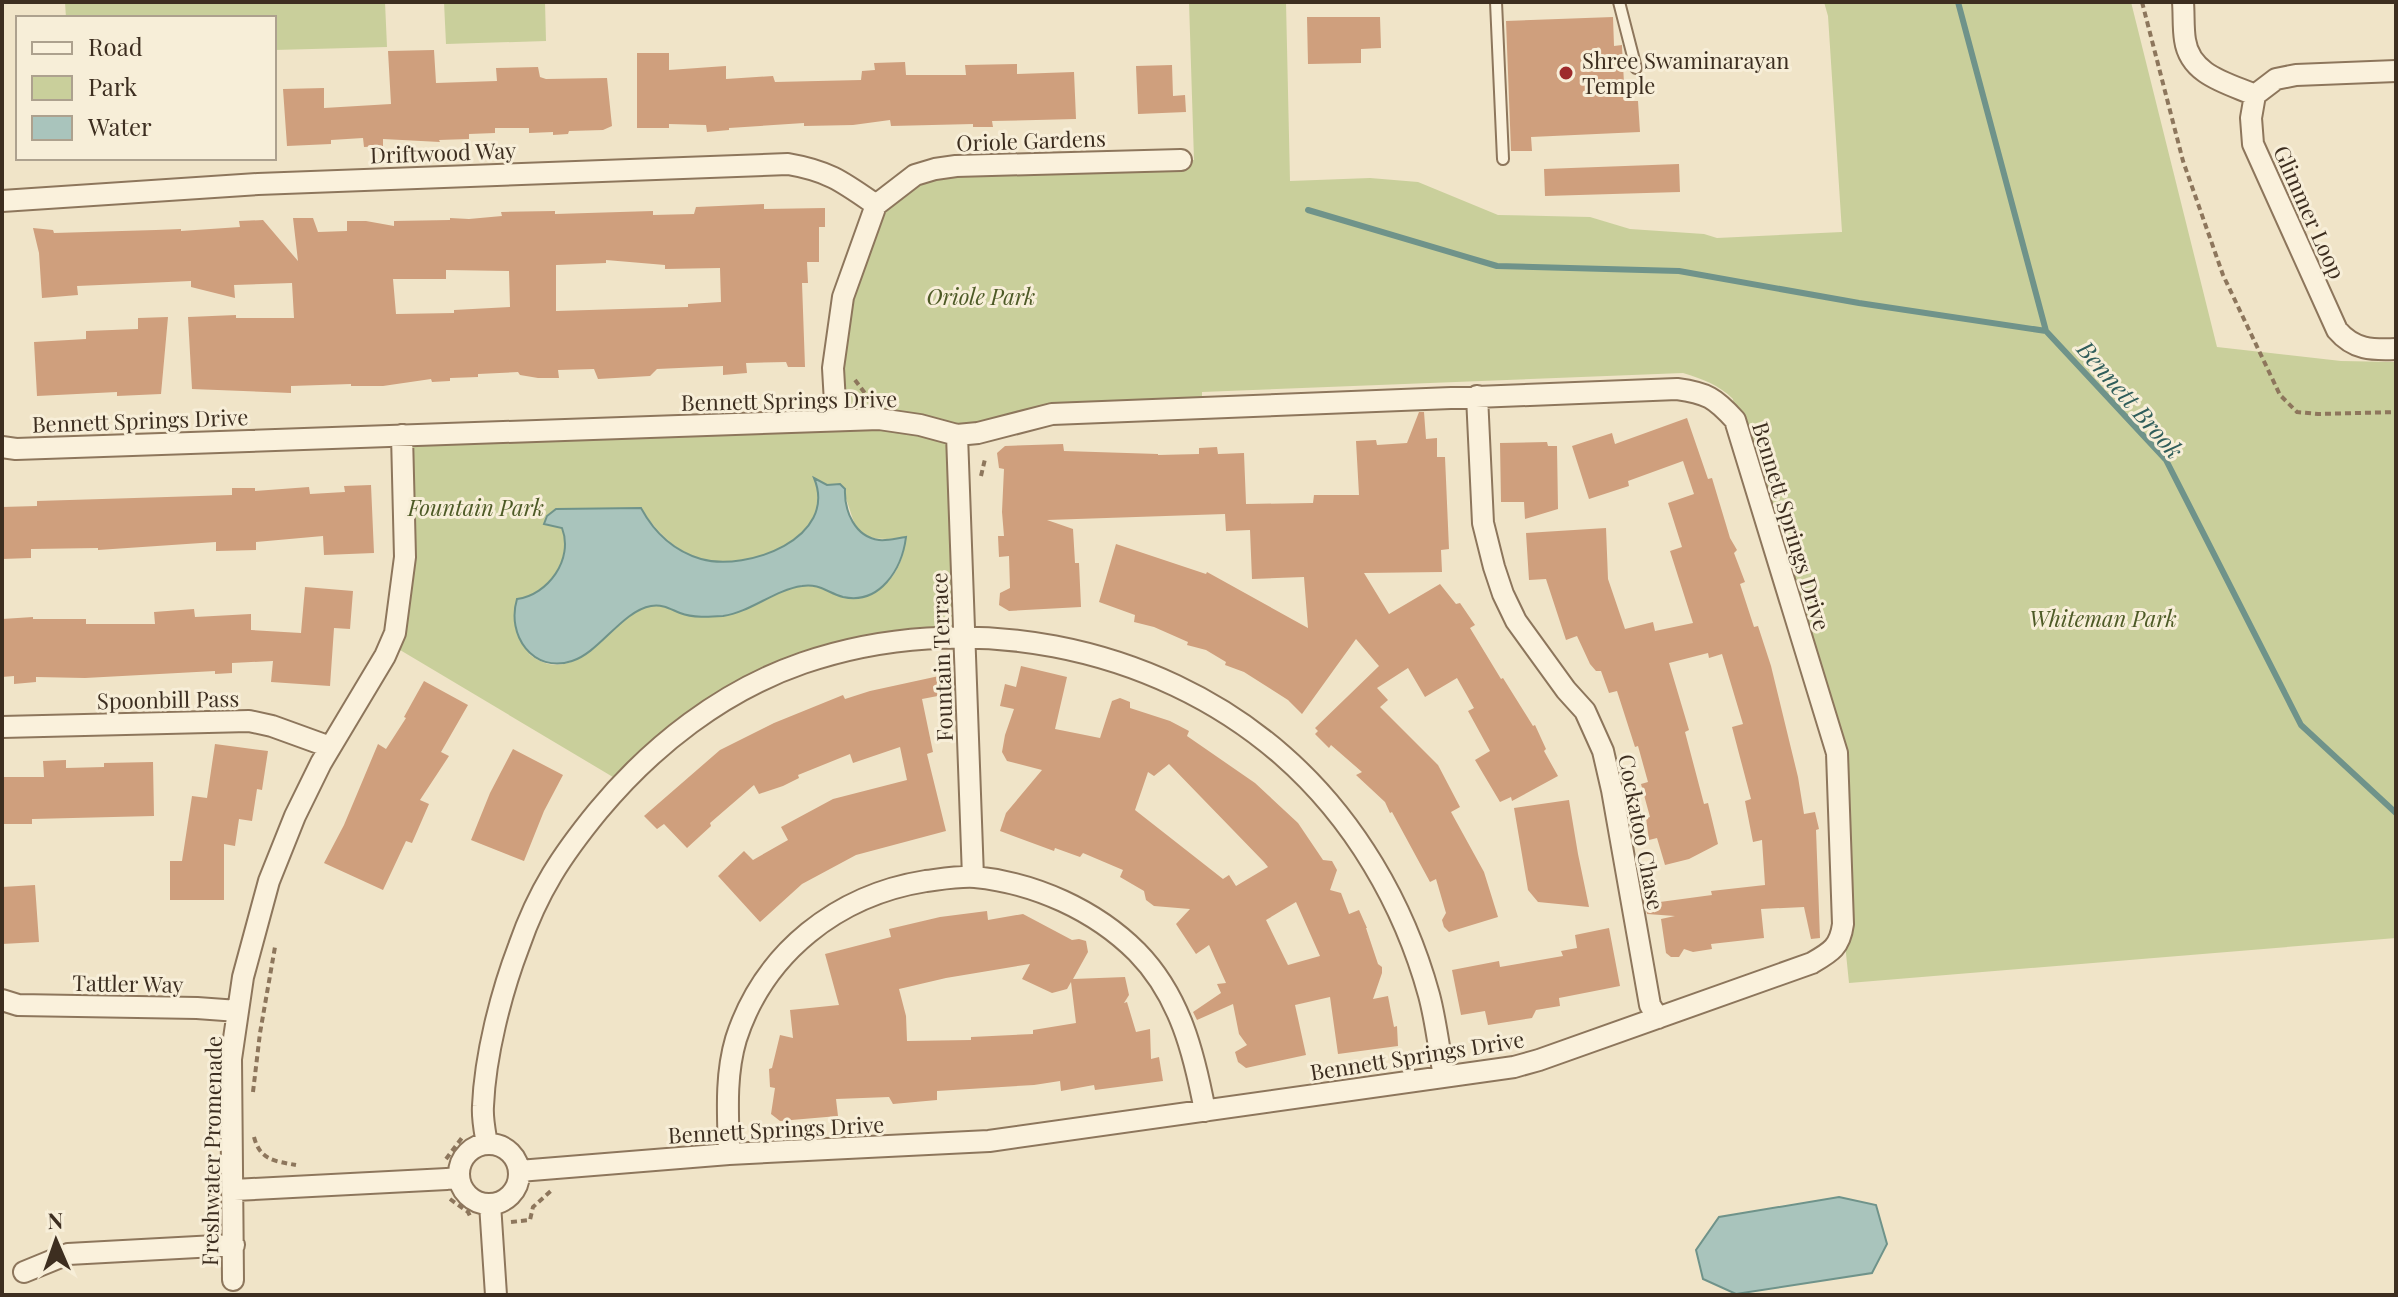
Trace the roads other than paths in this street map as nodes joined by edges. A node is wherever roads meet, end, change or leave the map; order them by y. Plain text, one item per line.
1 (1496, 2) edge
2 (1619, 2) edge
3 (2183, 2) edge
4 (1636, 68) dead end
5 (2396, 71) edge
6 (2255, 95) junction
7 (1503, 159) dead end
8 (1181, 160) dead end
9 (2, 201) edge
10 (876, 205) junction
11 (2396, 349) edge
12 (1477, 396) junction
13 (836, 420) junction
14 (402, 435) junction
15 (957, 435) junction
16 (2, 447) edge
17 (964, 638) junction
18 (2, 727) edge
19 (330, 747) junction
20 (973, 877) junction
21 (7, 1005) edge
22 (238, 1011) junction
23 (1658, 1018) junction
24 (1444, 1076) junction
25 (1205, 1111) junction
26 (487, 1144) junction
27 (729, 1154) junction
28 (519, 1171) junction
29 (459, 1177) junction
30 (234, 1190) junction
31 (490, 1204) junction
32 (234, 1245) junction
33 (24, 1272) dead end
34 (233, 1280) dead end
35 (496, 1295) edge

1 - 7 lane
2 - 4 lane
3 - 6 street
5 - 6 street
6 - 11 street, Glimmer Loop
8 - 10 street, Oriole Gardens
9 - 10 street, Driftwood Way
10 - 13 street
12 - 15 street, Bennett Springs Drive
12 - 23 street, Cockatoo Chase
12 - 23 street, Bennett Springs Drive
13 - 14 street, Bennett Springs Drive
13 - 15 street, Bennett Springs Drive
14 - 16 street, Bennett Springs Drive
14 - 19 street, Freshwater Promenade
15 - 17 street, Fountain Terrace
17 - 20 street, Fountain Terrace
17 - 24 street
17 - 26 street
18 - 19 street, Spoonbill Pass
19 - 22 street, Freshwater Promenade
20 - 25 street
20 - 27 street
21 - 22 street, Tattler Way
22 - 30 street, Freshwater Promenade
23 - 24 street, Bennett Springs Drive
24 - 25 street, Bennett Springs Drive
25 - 27 street, Bennett Springs Drive
26 - 28 street
26 - 29 street
27 - 28 street, Bennett Springs Drive
28 - 31 street
29 - 30 street
29 - 31 street
30 - 32 street, Freshwater Promenade
31 - 35 street
32 - 33 street
32 - 34 street, Freshwater Promenade

